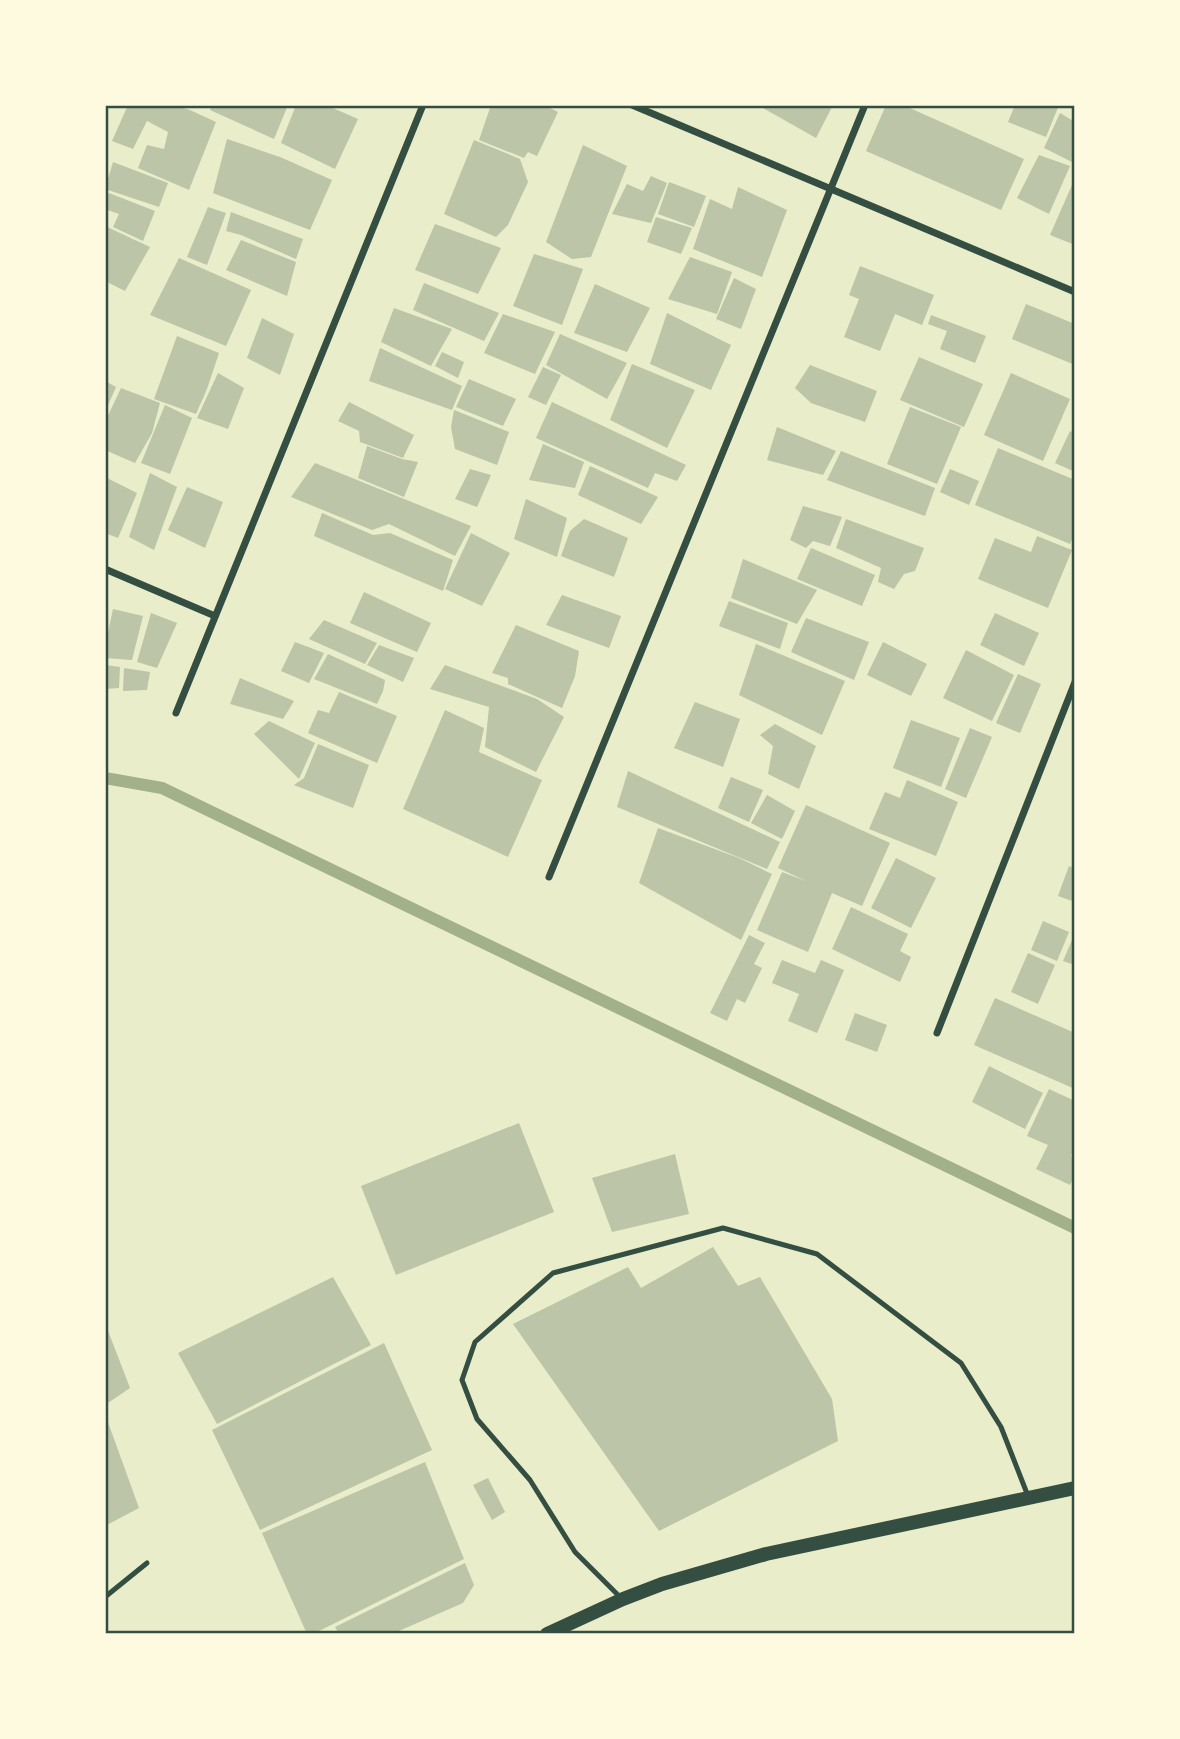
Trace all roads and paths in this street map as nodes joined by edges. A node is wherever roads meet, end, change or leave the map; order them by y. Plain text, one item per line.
1 (423, 105) edge
2 (632, 105) edge
3 (865, 105) edge
4 (831, 189) junction
5 (1075, 292) edge
6 (105, 569) edge
7 (215, 617) junction
8 (1075, 682) edge
9 (176, 713) dead end
10 (549, 877) dead end
11 (937, 1033) dead end
12 (1075, 1488) edge
13 (1029, 1498) junction
14 (147, 1563) dead end
15 (105, 1597) edge
16 (623, 1599) junction
17 (547, 1634) edge

1 - 7 street
2 - 4 street
3 - 4 street
4 - 5 street
4 - 10 street
6 - 7 street
7 - 9 street
8 - 11 street
12 - 13 main road
13 - 16 main road
13 - 16 lane
14 - 15 lane
16 - 17 main road

